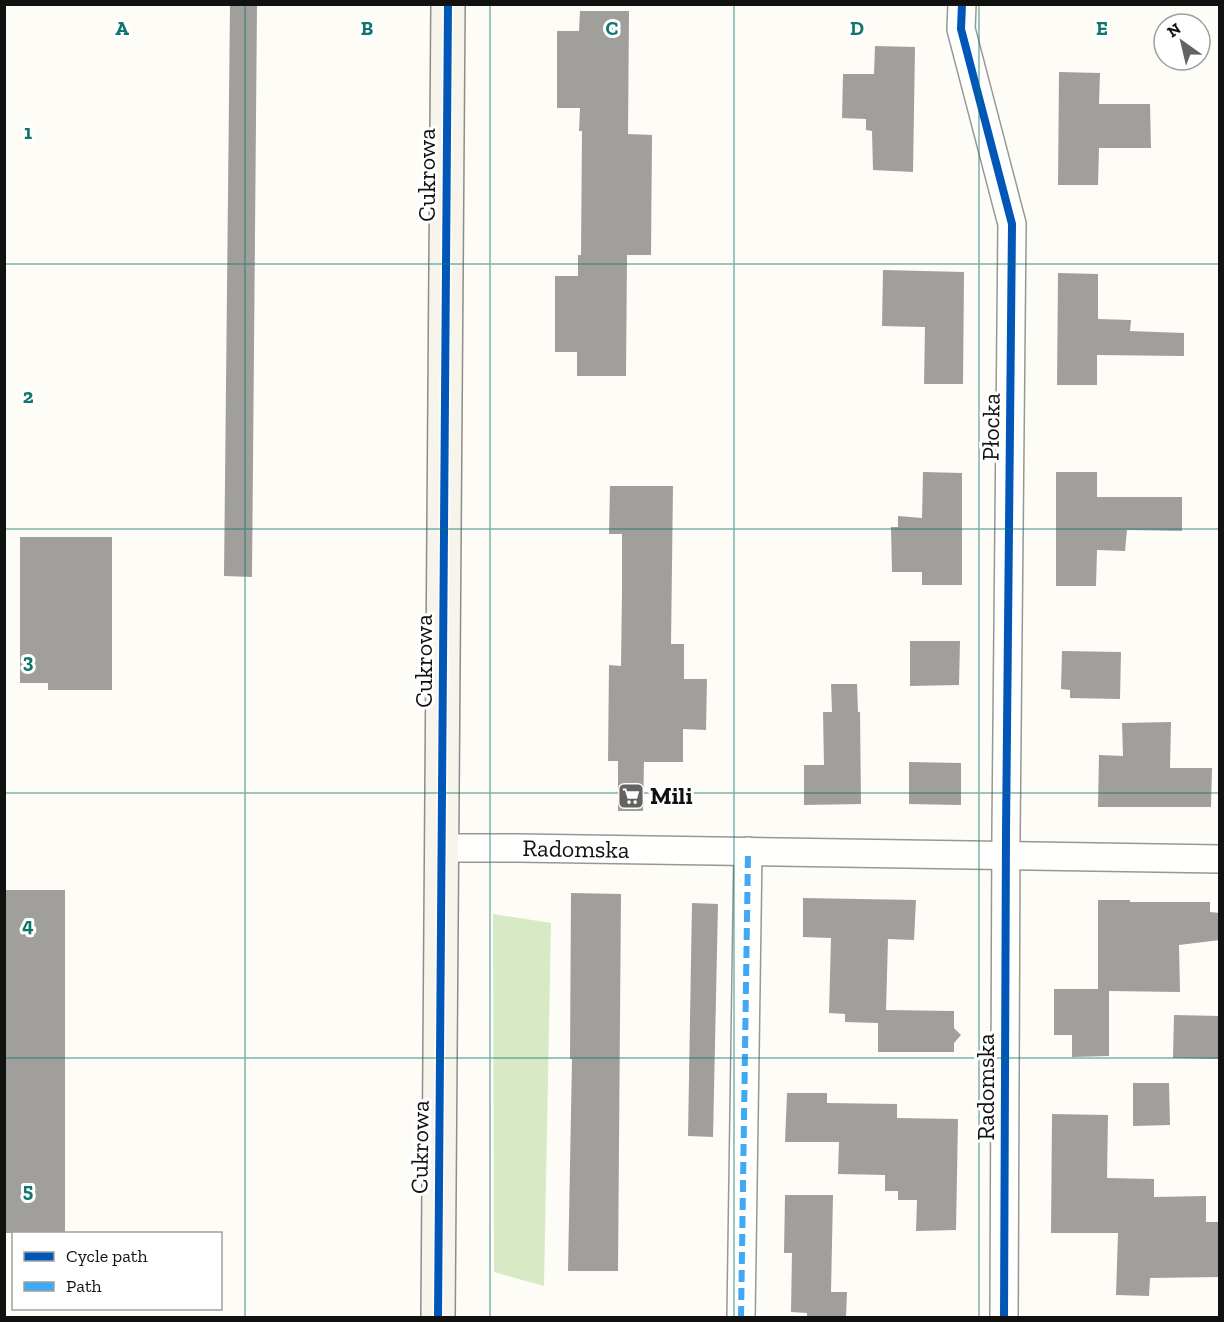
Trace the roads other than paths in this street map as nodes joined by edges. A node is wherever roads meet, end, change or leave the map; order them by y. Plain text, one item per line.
1 (448, 4) edge
2 (962, 4) edge
3 (441, 848) junction
4 (748, 851) junction
5 (1006, 857) junction
6 (1220, 859) edge
7 (438, 1317) edge
8 (741, 1317) edge
9 (1004, 1317) edge

1 - 3 street, Cukrowa
2 - 5 street, Płocka
3 - 4 street, Radomska
3 - 7 street, Cukrowa
4 - 5 street, Radomska
4 - 8 street
5 - 6 street, Radomska
5 - 9 street, Radomska

